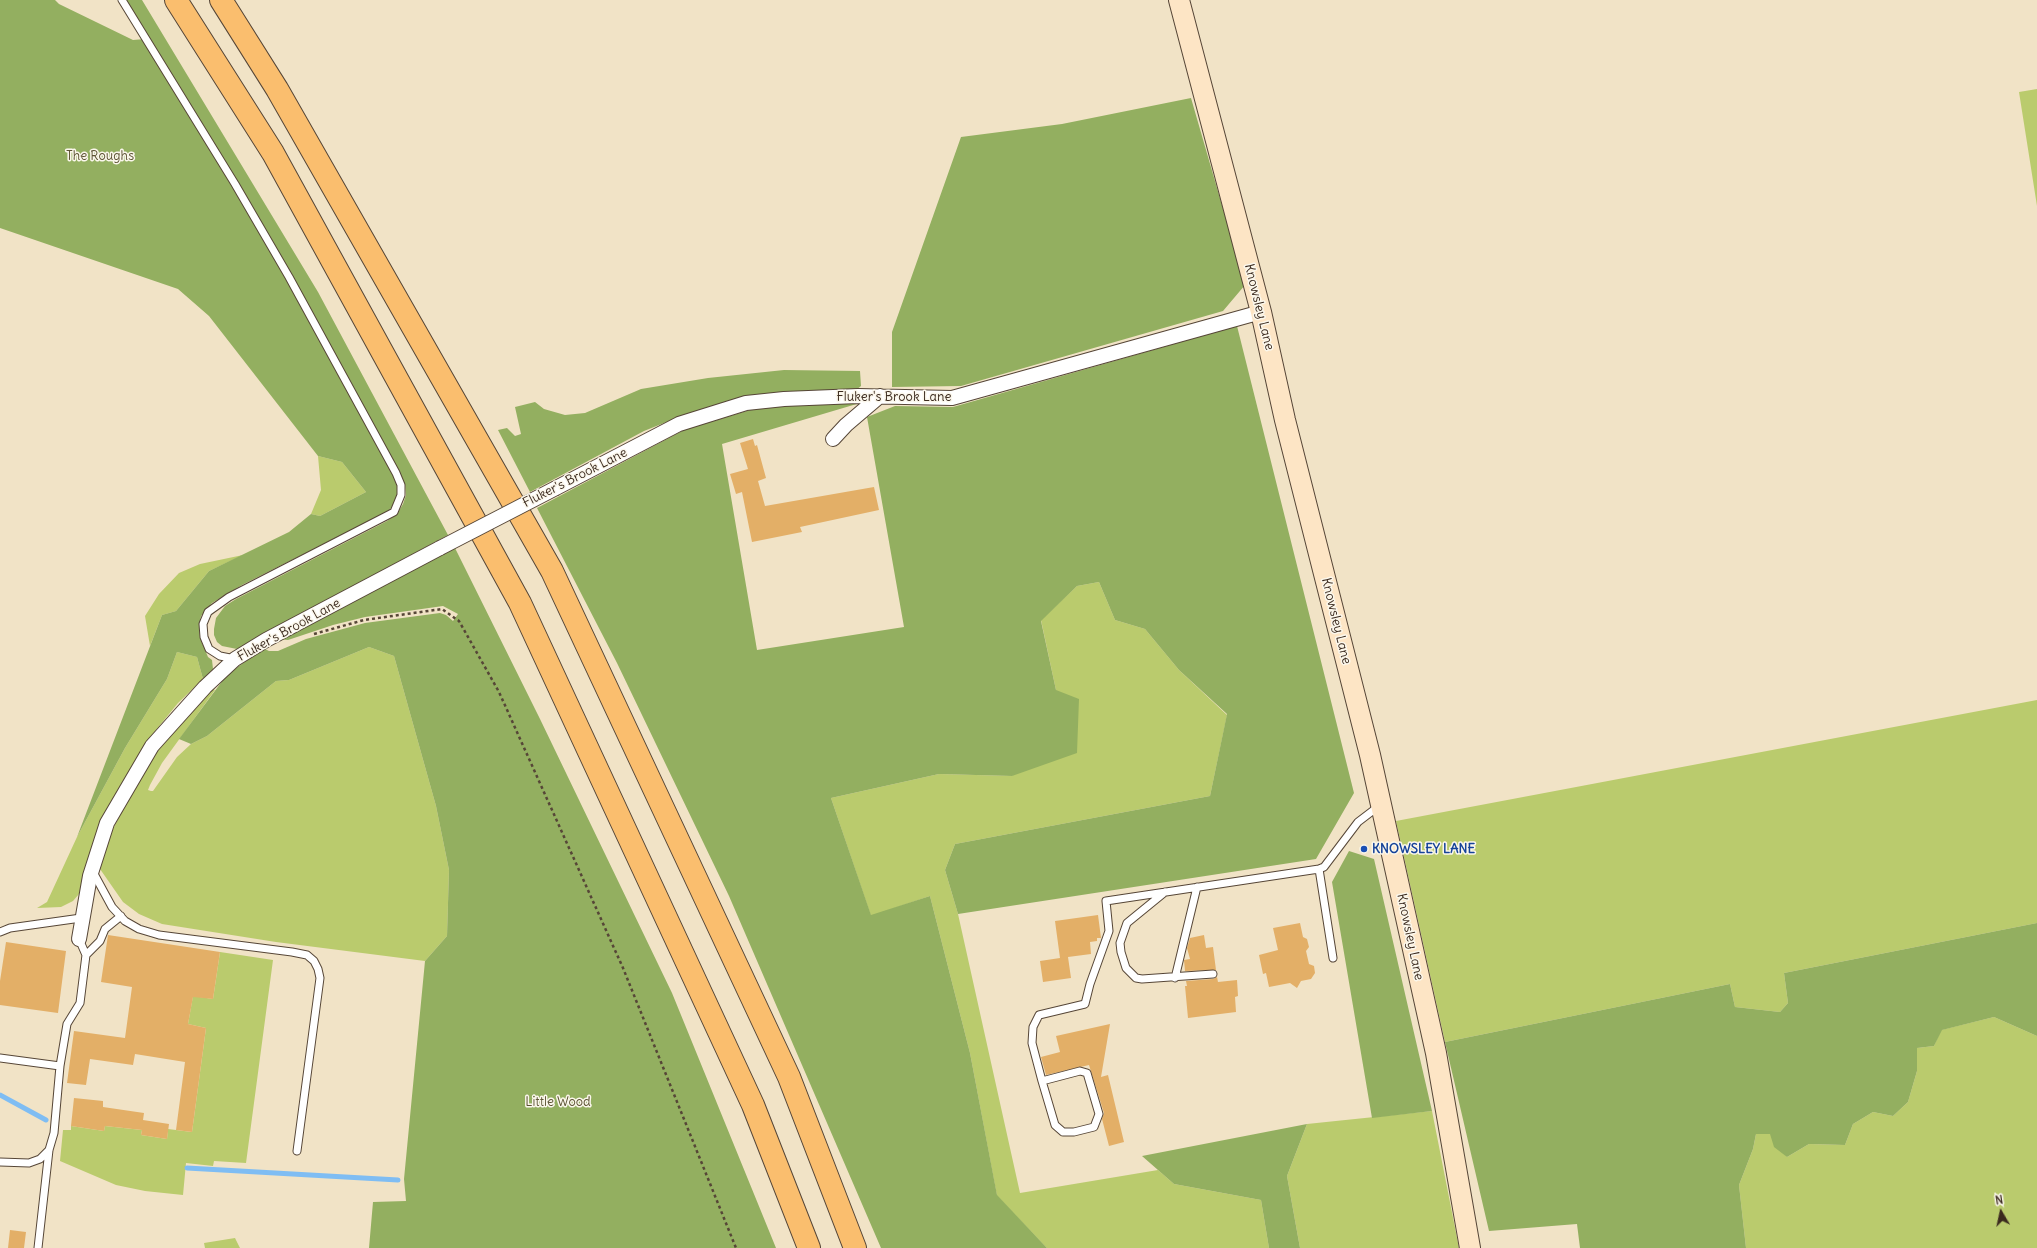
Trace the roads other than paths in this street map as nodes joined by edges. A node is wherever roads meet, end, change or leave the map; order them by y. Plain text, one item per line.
1 (122, 0) edge
2 (176, 0) edge
3 (221, 0) edge
4 (1179, 0) edge
5 (1261, 312) junction
6 (880, 396) junction
7 (833, 439) dead end
8 (235, 660) junction
9 (1381, 805) junction
10 (1319, 869) junction
11 (92, 870) junction
12 (1197, 887) junction
13 (1166, 892) junction
14 (121, 916) junction
15 (81, 918) junction
16 (0, 932) edge
17 (79, 939) joint
18 (86, 955) junction
19 (1333, 958) dead end
20 (1213, 974) dead end
21 (1176, 978) junction
22 (0, 1058) edge
23 (60, 1066) junction
24 (1042, 1081) junction
25 (49, 1150) junction
26 (297, 1151) dead end
27 (0, 1162) edge
28 (38, 1248) edge
29 (809, 1248) edge
30 (855, 1248) edge
31 (1470, 1248) edge

1 - 8 lane
2 - 29 highway
3 - 30 highway
4 - 5 main road, Knowsley Lane
5 - 6 street, Fluker's Brook Lane
5 - 9 main road, Knowsley Lane
6 - 7 street
6 - 8 street, Fluker's Brook Lane, bridge
8 - 11 street, Fluker's Brook Lane
9 - 10 lane
9 - 31 main road, Knowsley Lane
10 - 12 lane
10 - 19 lane
11 - 14 lane
11 - 15 street, Fluker's Brook Lane
12 - 13 lane
12 - 21 lane
13 - 21 lane
13 - 24 lane
14 - 18 lane
14 - 26 lane
15 - 16 lane
15 - 17 street, Fluker's Brook Lane
17 - 18 lane
18 - 23 lane
20 - 21 lane
22 - 23 lane
23 - 25 lane
24 - 24 lane
25 - 27 lane
25 - 28 lane

